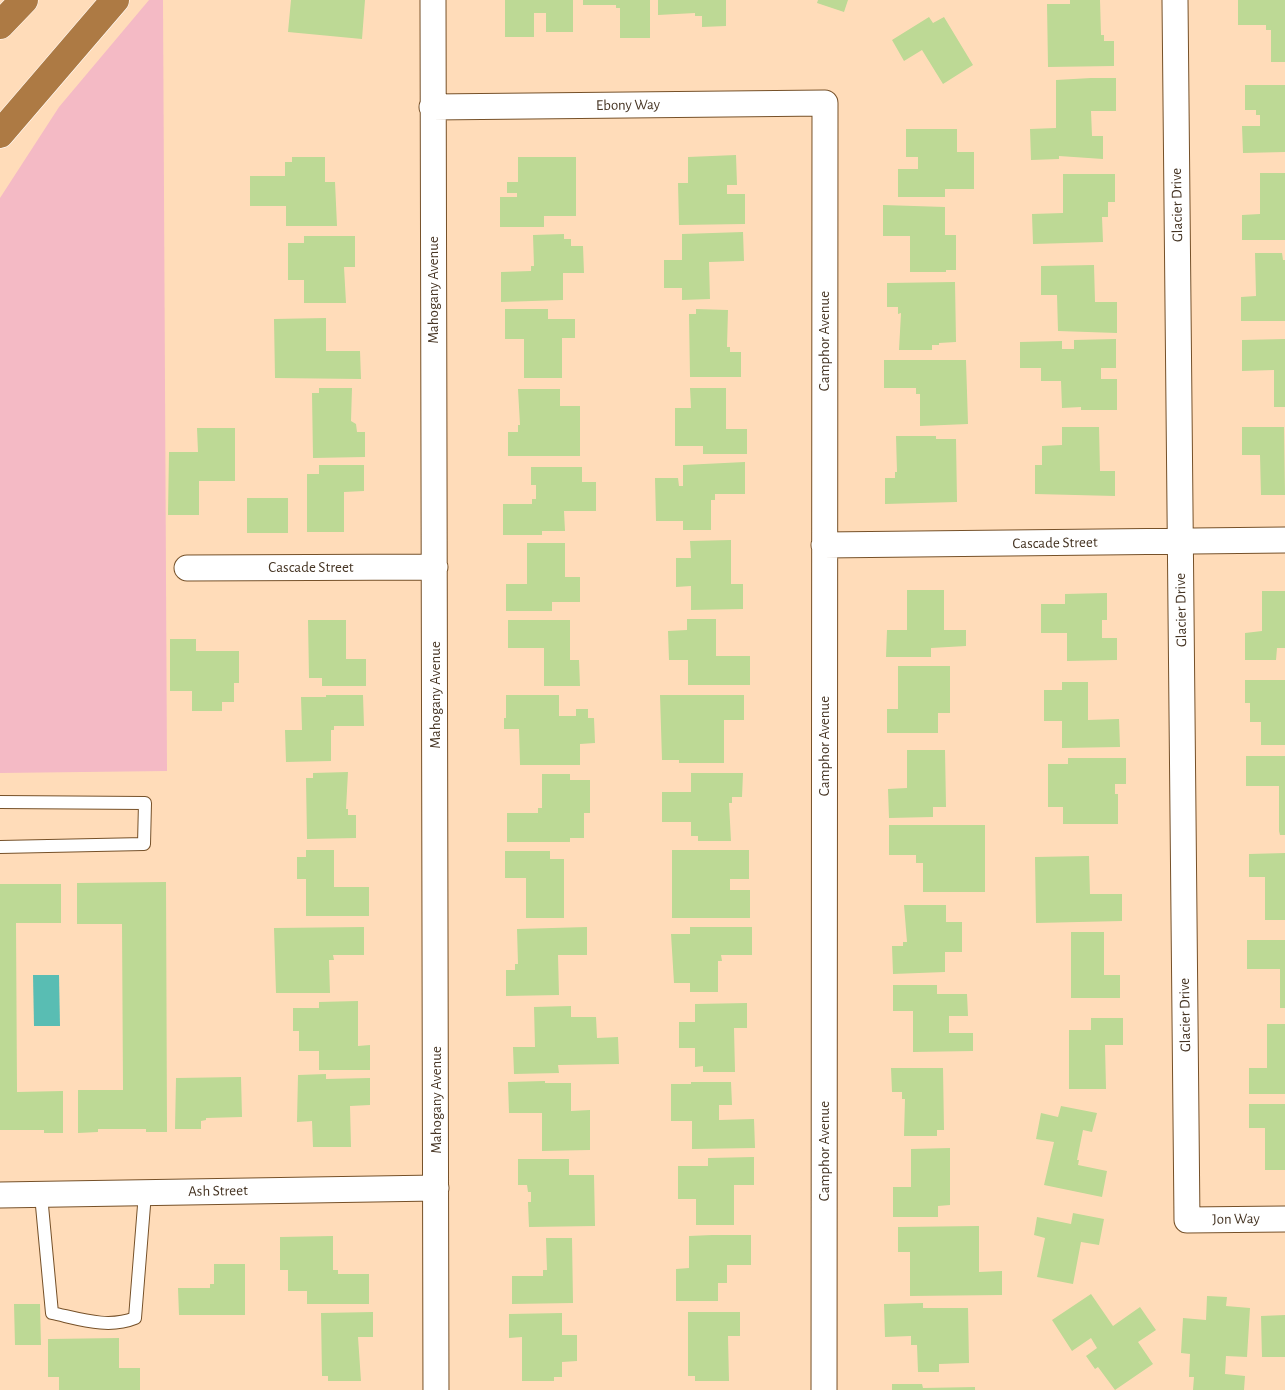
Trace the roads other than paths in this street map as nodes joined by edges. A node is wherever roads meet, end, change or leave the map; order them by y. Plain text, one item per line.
1 (24, 0) edge
2 (114, 0) edge
3 (433, 0) edge
4 (1175, 0) edge
5 (0, 25) edge
6 (825, 103) joint
7 (432, 106) junction
8 (0, 134) edge
9 (1285, 540) edge
10 (1181, 542) junction
11 (824, 546) junction
12 (435, 567) junction
13 (187, 568) dead end
14 (0, 802) edge
15 (0, 847) edge
16 (436, 1188) junction
17 (145, 1193) junction
18 (41, 1194) junction
19 (0, 1195) edge
20 (1285, 1219) edge
21 (1187, 1220) joint
22 (436, 1390) edge
23 (824, 1390) edge

1 - 5 highway
2 - 8 highway
3 - 7 street, Mahogany Avenue
4 - 10 street, Glacier Drive
6 - 7 street, Ebony Way
6 - 11 street, Camphor Avenue
7 - 12 street, Mahogany Avenue
9 - 10 street, Cascade Street
10 - 11 street, Cascade Street
10 - 21 street, Glacier Drive
11 - 23 street, Camphor Avenue
12 - 13 street, Cascade Street
12 - 16 street, Mahogany Avenue
14 - 15 lane
16 - 17 street, Ash Street
16 - 22 street, Mahogany Avenue
17 - 18 street, Ash Street
17 - 18 lane
18 - 19 street, Ash Street
20 - 21 street, Jon Way

